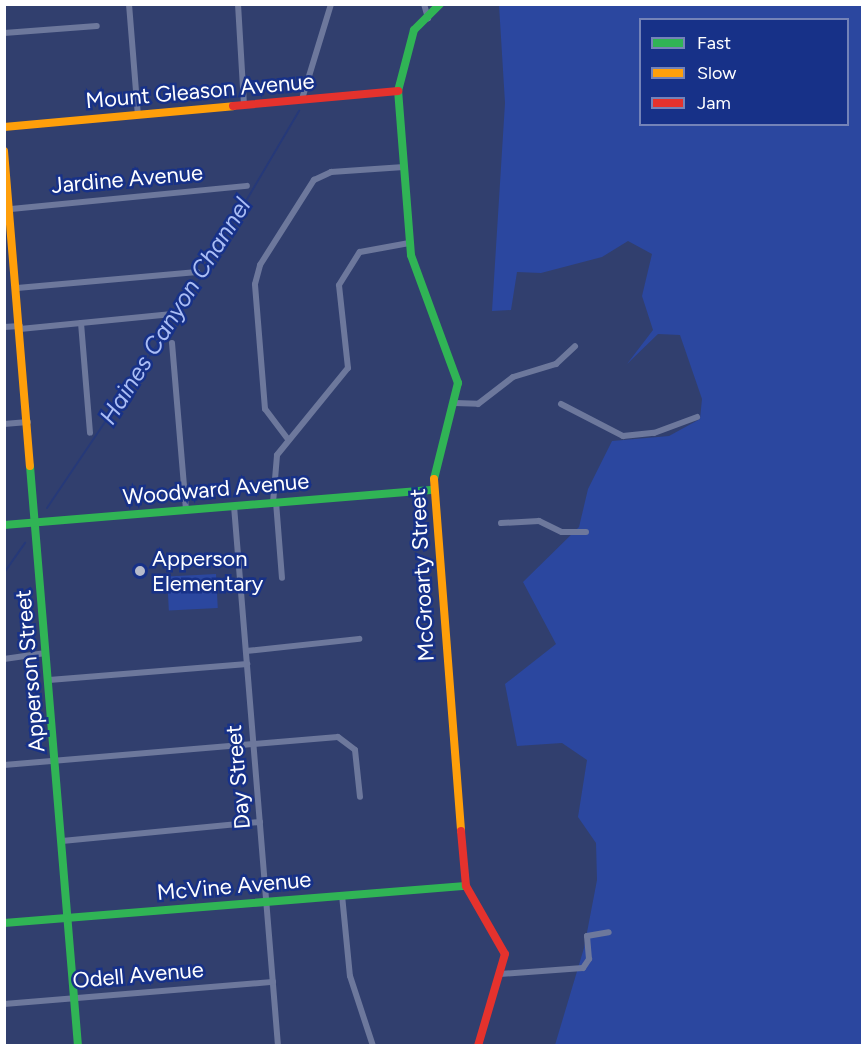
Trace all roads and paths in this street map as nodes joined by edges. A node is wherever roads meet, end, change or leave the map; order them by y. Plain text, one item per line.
1 (129, 4) edge
2 (238, 4) edge
3 (330, 4) edge
4 (424, 4) edge
5 (440, 4) edge
6 (429, 19) junction
7 (97, 26) dead end
8 (4, 33) edge
9 (398, 91) junction
10 (302, 99) junction
11 (244, 105) junction
12 (138, 115) junction
13 (4, 127) edge
14 (4, 151) edge
15 (404, 167) junction
16 (247, 186) dead end
17 (11, 209) junction
18 (8, 227) edge
19 (409, 243) junction
20 (197, 272) dead end
21 (17, 288) junction
22 (172, 314) dead end
23 (81, 322) junction
24 (4, 327) edge
25 (20, 327) junction
26 (172, 343) dead end
27 (575, 346) dead end
28 (455, 403) junction
29 (561, 404) dead end
30 (696, 417) dead end
31 (28, 422) junction
32 (4, 424) edge
33 (90, 433) dead end
34 (287, 438) junction
35 (431, 490) junction
36 (274, 502) junction
37 (234, 506) junction
38 (186, 510) junction
39 (36, 522) junction
40 (501, 523) dead end
41 (4, 525) edge
42 (586, 532) dead end
43 (282, 578) dead end
44 (359, 639) dead end
45 (246, 651) junction
46 (46, 653) junction
47 (4, 659) edge
48 (247, 664) junction
49 (49, 680) junction
50 (254, 744) junction
51 (55, 760) junction
52 (4, 765) edge
53 (360, 797) dead end
54 (260, 822) junction
55 (62, 841) junction
56 (466, 886) junction
57 (342, 895) junction
58 (267, 901) junction
59 (68, 917) junction
60 (4, 923) edge
61 (609, 932) dead end
62 (500, 974) junction
63 (273, 982) junction
64 (75, 998) junction
65 (4, 1004) edge
66 (78, 1046) edge
67 (278, 1046) edge
68 (373, 1046) edge
69 (478, 1046) edge

1 - 12 street
2 - 11 street
3 - 10 street
4 - 6 street
5 - 6 street, McGroarty Street
6 - 9 street, McGroarty Street
7 - 8 street
9 - 10 street, Mount Gleason Avenue
9 - 15 street, McGroarty Street
10 - 11 street, Mount Gleason Avenue
11 - 12 street, Mount Gleason Avenue
12 - 13 street, Mount Gleason Avenue
14 - 17 street, Apperson Street
15 - 19 street, McGroarty Street
15 - 34 street
16 - 17 street, Jardine Avenue
17 - 18 street, Apperson Street
18 - 21 street, Apperson Street
19 - 28 street, McGroarty Street
19 - 34 street
20 - 21 street
21 - 25 street, Apperson Street
22 - 23 street
23 - 25 street
23 - 33 street
24 - 25 street
25 - 31 street, Apperson Street
26 - 38 street
27 - 28 street
28 - 35 street, McGroarty Street
29 - 30 street
31 - 32 street
31 - 39 street, Apperson Street
34 - 36 street
35 - 36 street, Woodward Avenue
35 - 56 street, McGroarty Street
36 - 37 street, Woodward Avenue
36 - 43 street
37 - 38 street, Woodward Avenue
37 - 45 street, Day Street
38 - 39 street, Woodward Avenue
39 - 41 street, Woodward Avenue
39 - 46 street, Apperson Street
40 - 42 street
44 - 45 street
45 - 48 street, Day Street
46 - 47 street
46 - 49 street, Apperson Street
48 - 49 street
48 - 50 street, Day Street
49 - 51 street, Apperson Street
50 - 51 street
50 - 53 street
50 - 54 street, Day Street
51 - 52 street
51 - 55 street, Apperson Street
54 - 55 street
54 - 58 street, Day Street
55 - 59 street, Apperson Street
56 - 57 street, McVine Avenue
56 - 62 street, McGroarty Street
57 - 58 street, McVine Avenue
57 - 68 street
58 - 59 street, McVine Avenue
58 - 63 street, Day Street
59 - 60 street, McVine Avenue
59 - 64 street, Apperson Street
61 - 62 street
62 - 69 street, McGroarty Street
63 - 64 street, Odell Avenue
63 - 67 street, Day Street
64 - 65 street, Odell Avenue
64 - 66 street, Apperson Street

